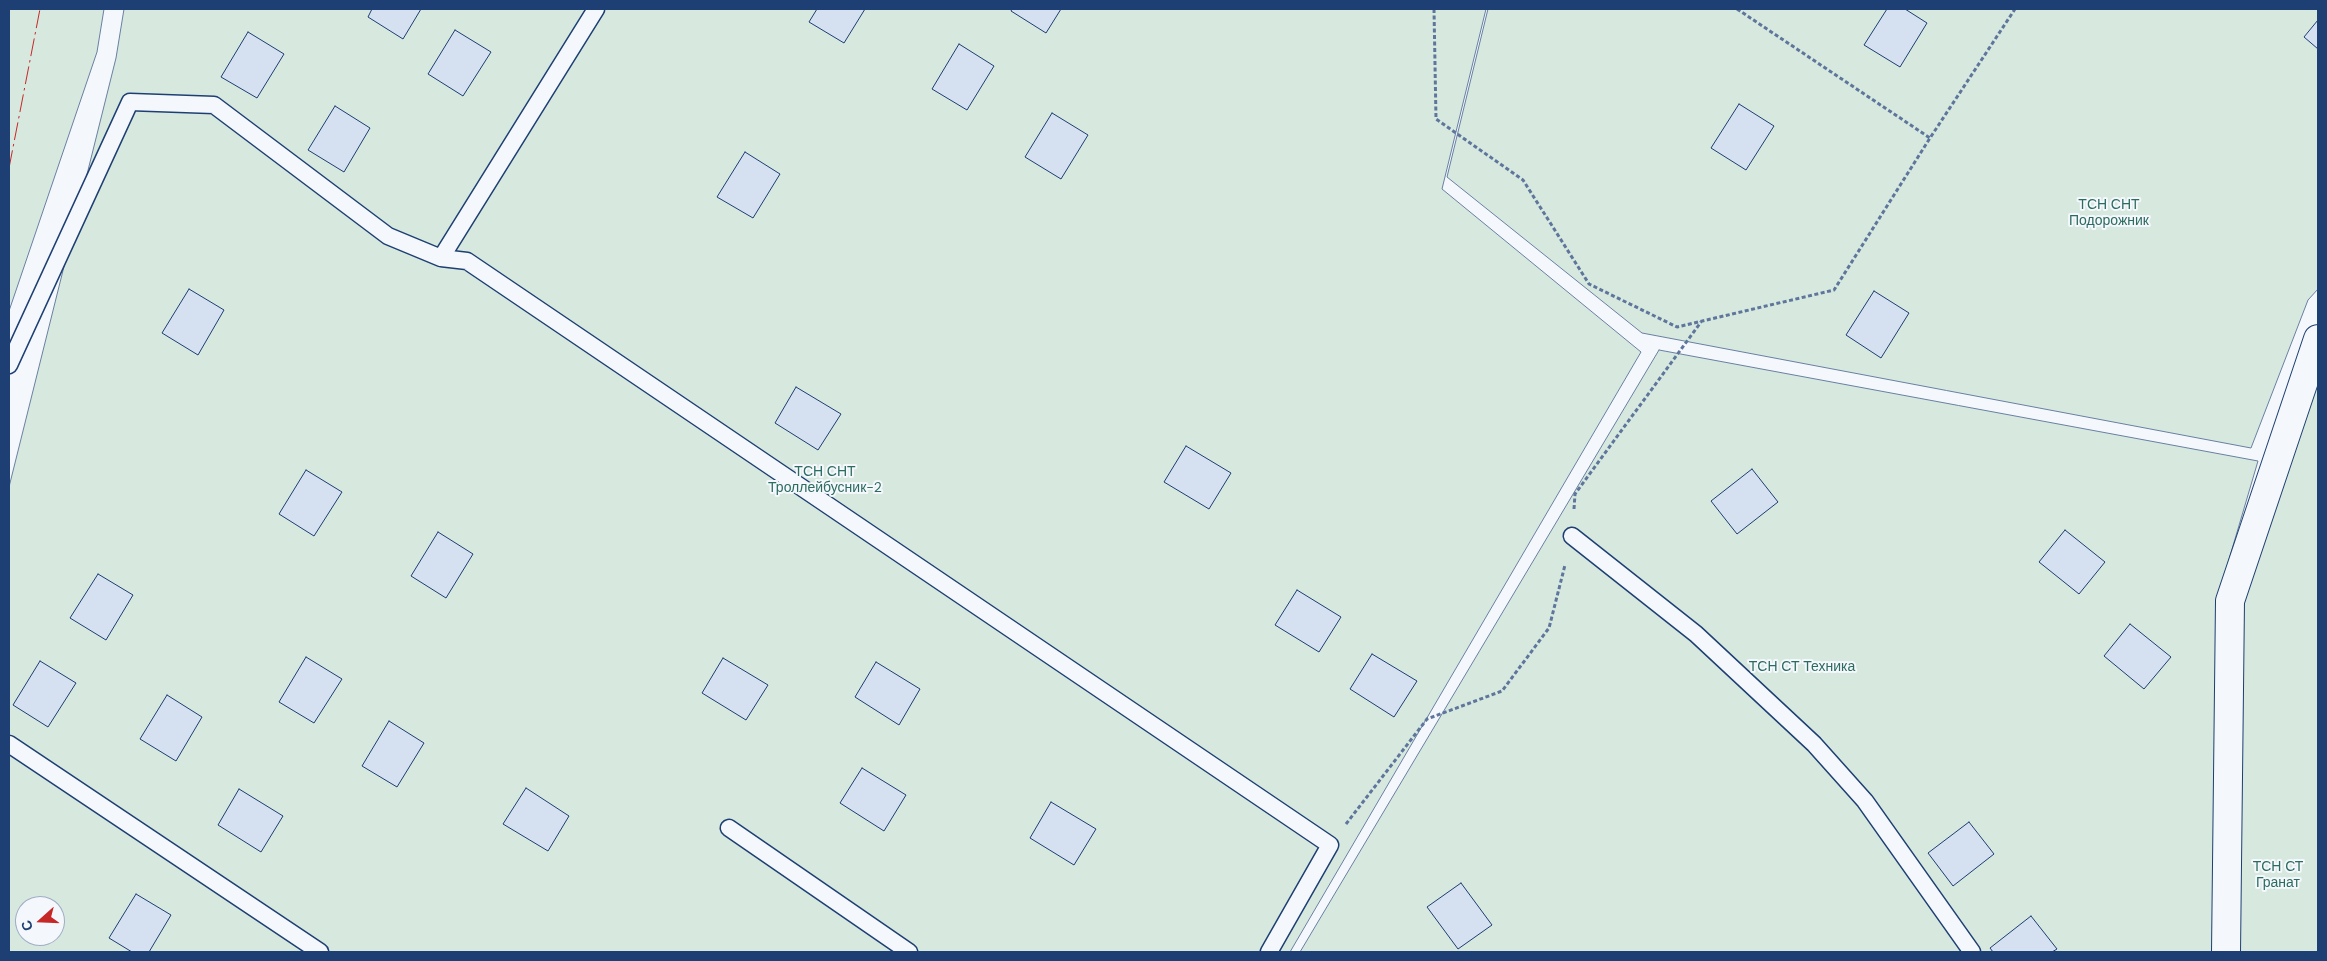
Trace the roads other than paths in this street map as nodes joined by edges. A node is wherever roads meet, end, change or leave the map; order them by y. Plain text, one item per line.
1 (596, 9) edge
2 (440, 258) junction
3 (2318, 339) edge
4 (9, 365) edge
5 (1572, 536) road end
6 (9, 744) edge
7 (729, 828) dead end
8 (320, 952) edge
9 (909, 952) edge
10 (1269, 952) edge
11 (1972, 952) edge
12 (2226, 952) edge

1 - 2 lane
2 - 4 lane
2 - 10 lane
3 - 12 street
5 - 11 lane
6 - 8 lane
7 - 9 lane

